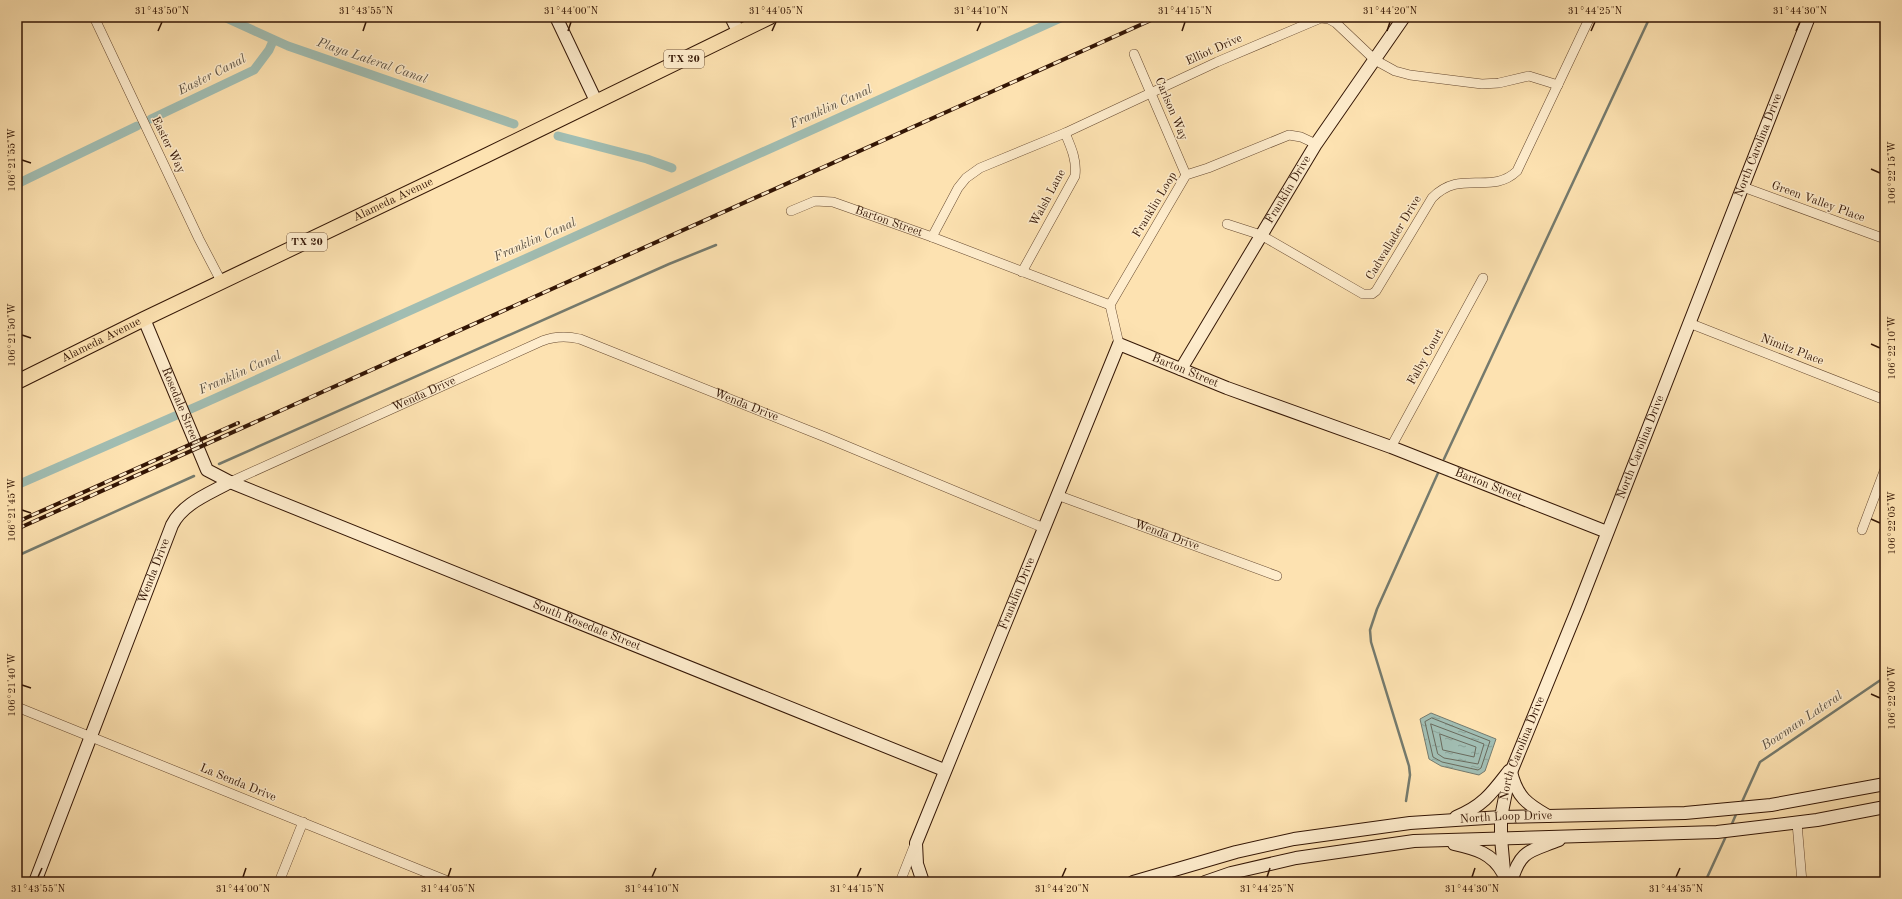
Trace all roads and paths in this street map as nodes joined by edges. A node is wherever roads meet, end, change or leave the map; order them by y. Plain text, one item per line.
1 (94, 17) edge
2 (556, 17) edge
3 (731, 17) edge
4 (770, 17) edge
5 (1404, 17) edge
6 (1590, 17) edge
7 (1809, 17) edge
8 (756, 20) edge
9 (739, 33) junction
10 (1134, 54) dead end
11 (1375, 60) junction
12 (1558, 85) junction
13 (1151, 92) junction
14 (596, 101) junction
15 (1065, 133) junction
16 (1316, 144) junction
17 (1186, 175) junction
18 (1743, 187) junction
19 (791, 212) dead end
20 (1227, 224) dead end
21 (1261, 236) junction
22 (932, 237) junction
23 (1885, 239) edge
24 (1022, 272) junction
25 (1483, 278) dead end
26 (222, 283) junction
27 (1110, 305) junction
28 (144, 319) junction
29 (1689, 323) junction
30 (1119, 344) junction
31 (1181, 369) junction
32 (17, 382) edge
33 (1885, 400) edge
34 (1391, 447) junction
35 (1885, 469) edge
36 (230, 482) junction
37 (1057, 495) junction
38 (1044, 528) junction
39 (1862, 530) dead end
40 (1607, 532) junction
41 (1277, 576) dead end
42 (17, 707) edge
43 (90, 736) junction
44 (1514, 767) junction
45 (944, 770) junction
46 (1885, 784) edge
47 (1885, 807) edge
48 (1548, 816) junction
49 (1501, 817) junction
50 (1446, 820) junction
51 (303, 822) junction
52 (1797, 823) junction
53 (1567, 837) junction
54 (1500, 838) junction
55 (1294, 839) junction
56 (1438, 840) junction
57 (916, 843) junction
58 (1296, 858) junction
59 (1507, 880) edge
60 (35, 882) edge
61 (279, 882) edge
62 (450, 882) edge
63 (900, 882) edge
64 (923, 882) edge
65 (1133, 882) edge
66 (1205, 882) edge
67 (1802, 882) edge

1 - 26 street, Easter Way
2 - 14 street
3 - 9 street
4 - 8 main road, Alameda Avenue / TX 20
5 - 11 street, Franklin Drive
6 - 12 street, Cadwallader Drive
7 - 18 street, North Carolina Drive
8 - 9 main road, Alameda Avenue / TX 20
9 - 14 main road, Alameda Avenue / TX 20
10 - 13 street, Carlson Way
11 - 12 street, Elliot Drive
11 - 13 street, Elliot Drive
11 - 16 street, Franklin Drive
12 - 21 street, Cadwallader Drive
13 - 15 street, Elliot Drive
13 - 17 street, Carlson Way
14 - 26 main road, Alameda Avenue / TX 20
15 - 22 street, Elliot Drive
15 - 24 street, Walsh Lane
16 - 17 street, Franklin Loop
16 - 21 street, Franklin Drive
17 - 27 street, Franklin Loop
18 - 23 street, Green Valley Place
18 - 29 street, North Carolina Drive
19 - 22 street, Barton Street
20 - 21 street, Cadwallader Drive
21 - 31 street, Franklin Drive
22 - 24 street, Barton Street
24 - 27 street, Barton Street
25 - 34 street, Falby Court
26 - 28 main road, Alameda Avenue / TX 20
27 - 30 street
28 - 32 main road, Alameda Avenue / TX 20
28 - 36 street, Rosedale Street
29 - 33 street, Nimitz Place
29 - 40 street, North Carolina Drive
30 - 31 street, Barton Street
30 - 37 street, Franklin Drive
31 - 34 street, Barton Street
34 - 40 street, Barton Street
35 - 39 street
36 - 38 street, Wenda Drive
36 - 43 street, Wenda Drive
36 - 45 street, South Rosedale Street
37 - 38 street, Franklin Drive
37 - 41 street, Wenda Drive
38 - 45 street, Franklin Drive
40 - 44 street, North Carolina Drive
42 - 43 street, La Senda Drive
43 - 51 street, La Senda Drive
43 - 60 street, Wenda Drive
44 - 48 street
44 - 49 street, North Carolina Drive
44 - 50 street
45 - 57 street, Franklin Drive
46 - 48 street, North Loop Drive
47 - 52 street, North Loop Drive
48 - 49 street, North Loop Drive
49 - 50 street, North Loop Drive
49 - 54 street, North Carolina Drive
50 - 55 street, North Loop Drive
51 - 61 street
51 - 62 street, La Senda Drive
52 - 53 street, North Loop Drive
52 - 67 street
53 - 54 street, North Loop Drive
53 - 59 street
54 - 56 street, North Loop Drive
54 - 59 street, North Carolina Drive
55 - 58 street
55 - 65 street, North Loop Drive
56 - 58 street, North Loop Drive
56 - 59 street
57 - 63 street, Franklin Drive
57 - 64 street, Franklin Drive
58 - 66 street, North Loop Drive

